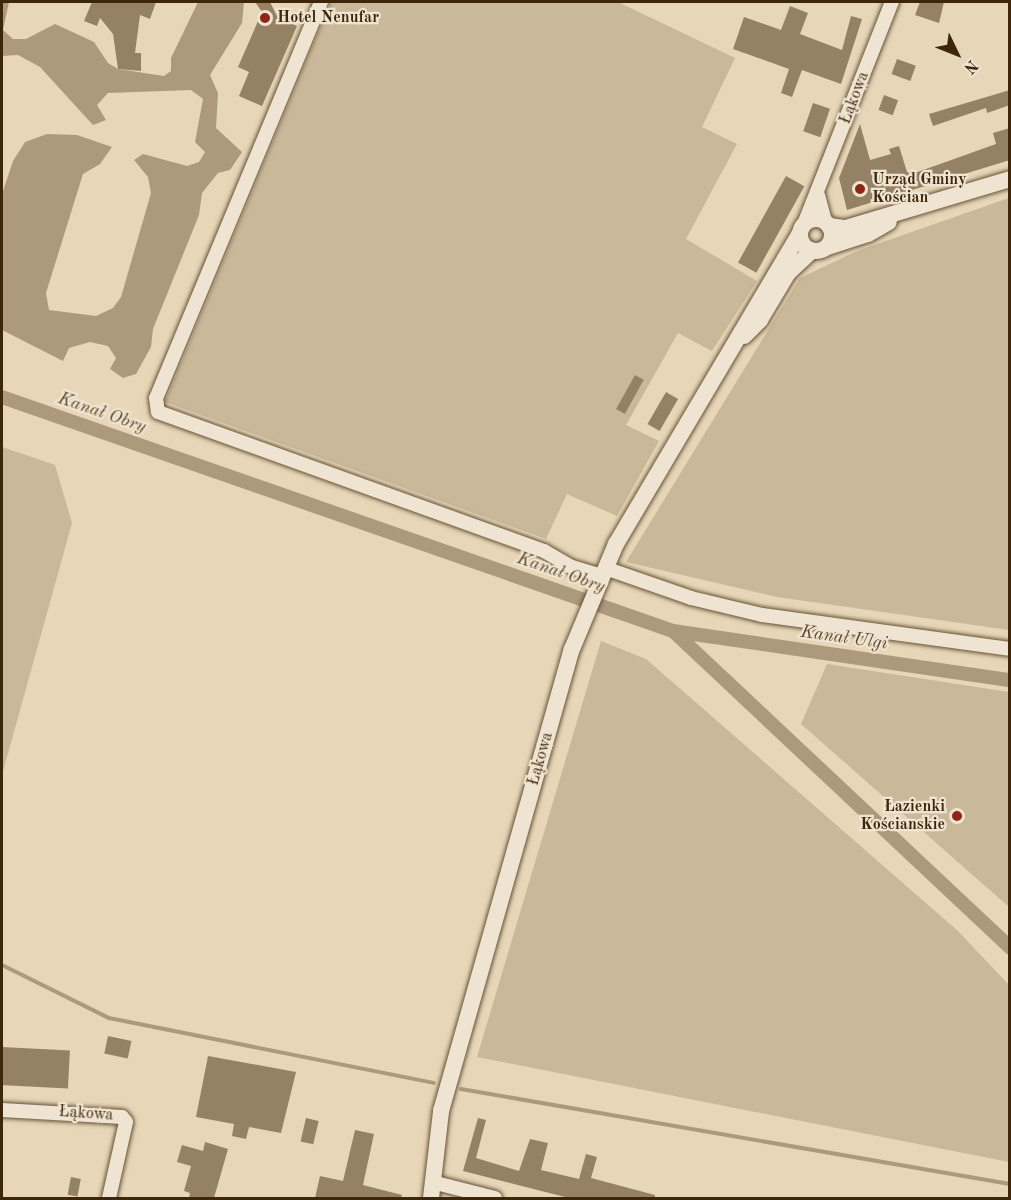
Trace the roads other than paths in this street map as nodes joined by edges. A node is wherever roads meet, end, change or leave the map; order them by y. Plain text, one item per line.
1 (321, 2) edge
2 (892, 2) edge
3 (1010, 179) edge
4 (818, 195) junction
5 (906, 212) junction
6 (827, 224) junction
7 (802, 229) junction
8 (820, 249) junction
9 (731, 350) junction
10 (602, 575) junction
11 (1010, 649) edge
12 (2, 1110) edge
13 (432, 1190) edge
14 (109, 1198) edge
15 (495, 1198) edge

1 - 10 street
2 - 4 street, Łąkowa
3 - 5 street
4 - 6 street
4 - 7 street, Łąkowa
5 - 6 street
5 - 8 street
6 - 7 street
6 - 8 street
7 - 8 street
7 - 9 street, Łąkowa
8 - 9 street, Łąkowa
9 - 10 street, Łąkowa
10 - 11 street
10 - 13 street, Łąkowa
12 - 14 street, Łąkowa
13 - 15 street

